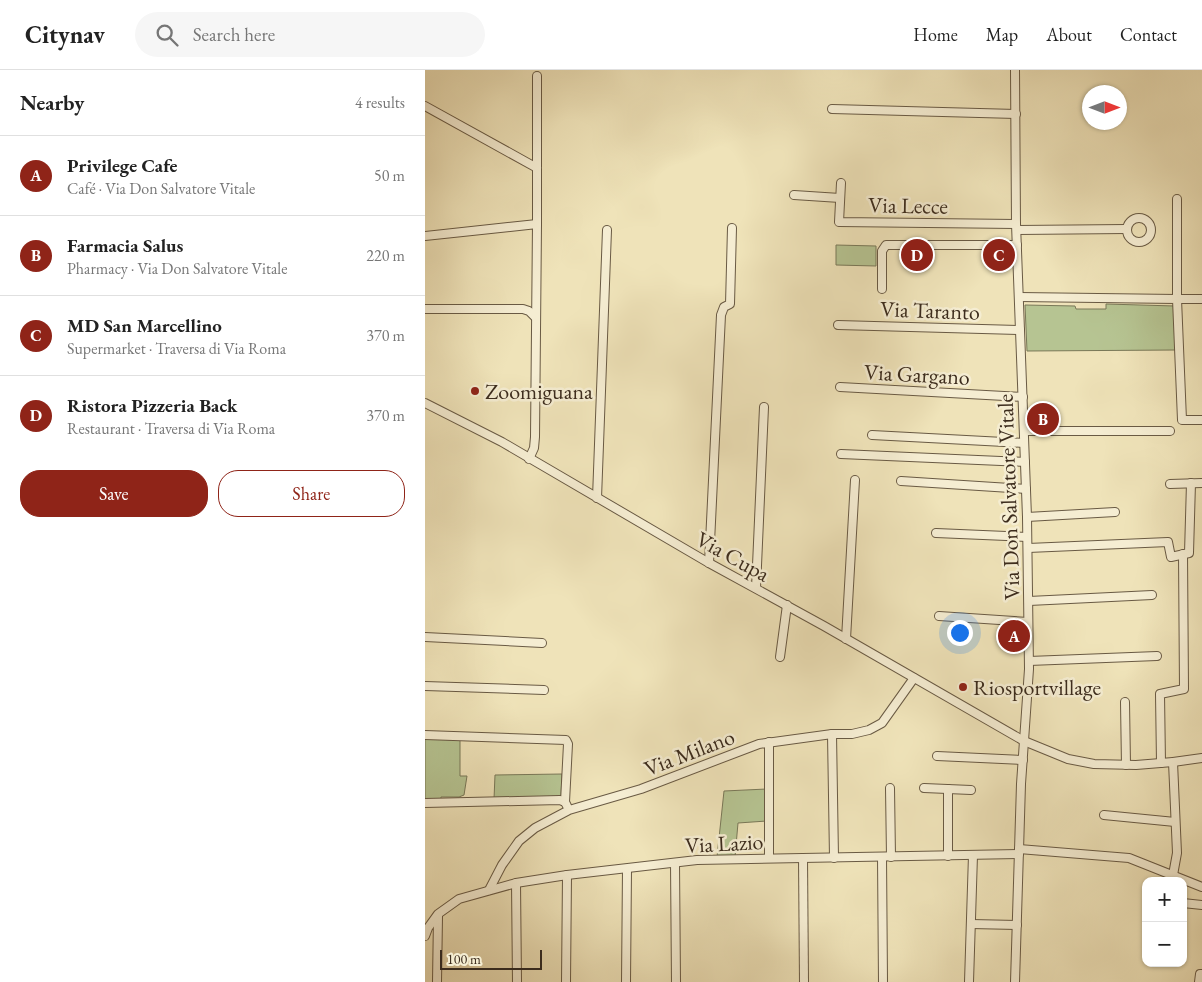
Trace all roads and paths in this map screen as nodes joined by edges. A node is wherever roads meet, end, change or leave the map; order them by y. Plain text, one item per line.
1 (1015, 70) edge
2 (537, 76) dead end
3 (425, 106) edge
4 (832, 109) dead end
5 (1016, 114) junction
6 (537, 168) junction
7 (841, 183) dead end
8 (794, 195) dead end
9 (840, 198) junction
10 (1177, 199) dead end
11 (537, 224) junction
12 (1016, 227) junction
13 (732, 228) dead end
14 (1127, 229) dead end
15 (607, 230) dead end
16 (427, 234) edge
17 (1017, 245) junction
18 (882, 289) dead end
19 (1019, 297) junction
20 (535, 298) junction
21 (1177, 299) junction
22 (1202, 299) edge
23 (425, 308) edge
24 (523, 309) junction
25 (535, 317) junction
26 (838, 325) dead end
27 (1020, 330) junction
28 (840, 387) dead end
29 (1023, 397) junction
30 (425, 402) edge
31 (764, 407) dead end
32 (1202, 420) edge
33 (1024, 431) junction
34 (1170, 431) dead end
35 (872, 434) dead end
36 (1025, 443) junction
37 (841, 454) dead end
38 (529, 459) junction
39 (1025, 462) junction
40 (855, 480) dead end
41 (901, 481) dead end
42 (1191, 483) junction
43 (1202, 483) edge
44 (1170, 484) dead end
45 (1026, 489) junction
46 (597, 498) junction
47 (1115, 512) dead end
48 (1027, 517) junction
49 (936, 534) dead end
50 (1027, 537) junction
51 (1028, 548) junction
52 (1183, 554) junction
53 (709, 562) junction
54 (756, 588) junction
55 (1152, 594) dead end
56 (1029, 601) junction
57 (787, 605) junction
58 (939, 616) dead end
59 (1028, 622) junction
60 (425, 637) edge
61 (846, 639) junction
62 (543, 643) dead end
63 (1157, 656) dead end
64 (780, 657) dead end
65 (1029, 661) junction
66 (914, 678) junction
67 (425, 686) edge
68 (544, 690) dead end
69 (1125, 702) dead end
70 (832, 734) junction
71 (425, 735) edge
72 (1024, 741) junction
73 (769, 742) junction
74 (937, 756) dead end
75 (1202, 758) edge
76 (1023, 760) junction
77 (1173, 762) junction
78 (1161, 763) junction
79 (1126, 765) junction
80 (890, 788) dead end
81 (924, 788) dead end
82 (948, 789) junction
83 (971, 790) dead end
84 (425, 804) edge
85 (567, 806) junction
86 (1104, 815) dead end
87 (1175, 822) junction
88 (1019, 852) junction
89 (973, 855) junction
90 (948, 856) junction
91 (886, 857) junction
92 (769, 858) junction
93 (803, 858) junction
94 (834, 858) junction
95 (675, 863) junction
96 (627, 869) junction
97 (567, 875) junction
98 (1173, 875) junction
99 (516, 883) junction
100 (1202, 887) edge
101 (489, 890) junction
102 (1187, 903) edge
103 (1202, 905) edge
104 (438, 914) junction
105 (971, 924) junction
106 (1017, 925) junction
107 (425, 936) edge
108 (1202, 974) edge
109 (437, 982) edge
110 (517, 982) edge
111 (566, 982) edge
112 (626, 982) edge
113 (676, 982) edge
114 (804, 982) edge
115 (883, 982) edge
116 (969, 982) edge
117 (1015, 982) edge
118 (1199, 982) edge

1 - 5 street, Via Don Salvatore Vitale
2 - 6 street
3 - 6 street
4 - 5 street
5 - 12 street, Via Don Salvatore Vitale
6 - 11 street
7 - 9 street, Via Lecce
8 - 9 street
9 - 12 street, Via Lecce
10 - 21 street
11 - 16 street
11 - 20 street
12 - 14 street
12 - 17 street, Via Don Salvatore Vitale
13 - 53 street
15 - 46 street
17 - 18 street
17 - 19 street, Via Don Salvatore Vitale
19 - 21 street
19 - 27 street, Via Don Salvatore Vitale
20 - 24 street
20 - 25 street
21 - 22 street
21 - 32 street
23 - 24 street
24 - 25 street
25 - 38 street
26 - 27 street, Via Taranto
27 - 29 street, Via Don Salvatore Vitale
28 - 29 street, Via Gargano
29 - 33 street, Via Don Salvatore Vitale
30 - 38 street, Via Cupa
31 - 54 street
33 - 34 street
33 - 36 street, Via Don Salvatore Vitale
35 - 36 street
36 - 39 street, Via Don Salvatore Vitale
37 - 39 street
38 - 46 street, Via Cupa
39 - 45 street, Via Don Salvatore Vitale
40 - 61 street
41 - 45 street
42 - 43 street
42 - 44 street
42 - 52 street
45 - 48 street, Via Don Salvatore Vitale
46 - 53 street, Via Cupa
47 - 48 street
48 - 50 street, Via Don Salvatore Vitale
49 - 50 street
50 - 51 street, Via Don Salvatore Vitale
51 - 52 street
51 - 56 street, Via Don Salvatore Vitale
52 - 78 street
53 - 54 street, Via Cupa
54 - 57 street, Via Cupa
55 - 56 street
56 - 59 street, Via Don Salvatore Vitale
57 - 61 street, Via Cupa
57 - 64 street
58 - 59 street
59 - 65 street, Via Don Salvatore Vitale
60 - 62 street
61 - 66 street, Via Cupa
63 - 65 street
65 - 72 street, Via Don Salvatore Vitale
66 - 70 street, Via Milano
66 - 72 street, Via Cupa
67 - 68 street
69 - 79 street
70 - 73 street, Via Milano
70 - 94 street
71 - 85 street
72 - 76 street, Via Don Salvatore Vitale
72 - 79 street, Via Cupa
73 - 85 street, Via Milano
73 - 92 street
74 - 76 street
75 - 77 street, Via Cupa
76 - 88 street, Via Don Salvatore Vitale
77 - 78 street, Via Cupa
77 - 87 street
78 - 79 street, Via Cupa
80 - 91 street
81 - 82 street
82 - 83 street
82 - 90 street
84 - 85 street
85 - 101 street, Via Milano
86 - 87 street
87 - 98 street
88 - 89 street, Via Lazio
88 - 98 street, Via Lazio
88 - 106 street, Via Don Salvatore Vitale
89 - 90 street, Via Lazio
89 - 105 street
90 - 91 street, Via Lazio
91 - 94 street, Via Lazio
91 - 115 street
92 - 93 street, Via Lazio
92 - 95 street, Via Lazio
93 - 94 street, Via Lazio
93 - 114 street
95 - 96 street, Via Lazio
95 - 113 street
96 - 97 street, Via Lazio
96 - 112 street
97 - 99 street, Via Lazio
97 - 111 street
98 - 100 street, Via Lazio
99 - 101 street, Via Lazio
99 - 110 street
101 - 104 street, Via Lazio
102 - 103 street
104 - 107 street
104 - 109 street
105 - 106 street
105 - 116 street
106 - 117 street, Via Don Salvatore Vitale
108 - 118 street

